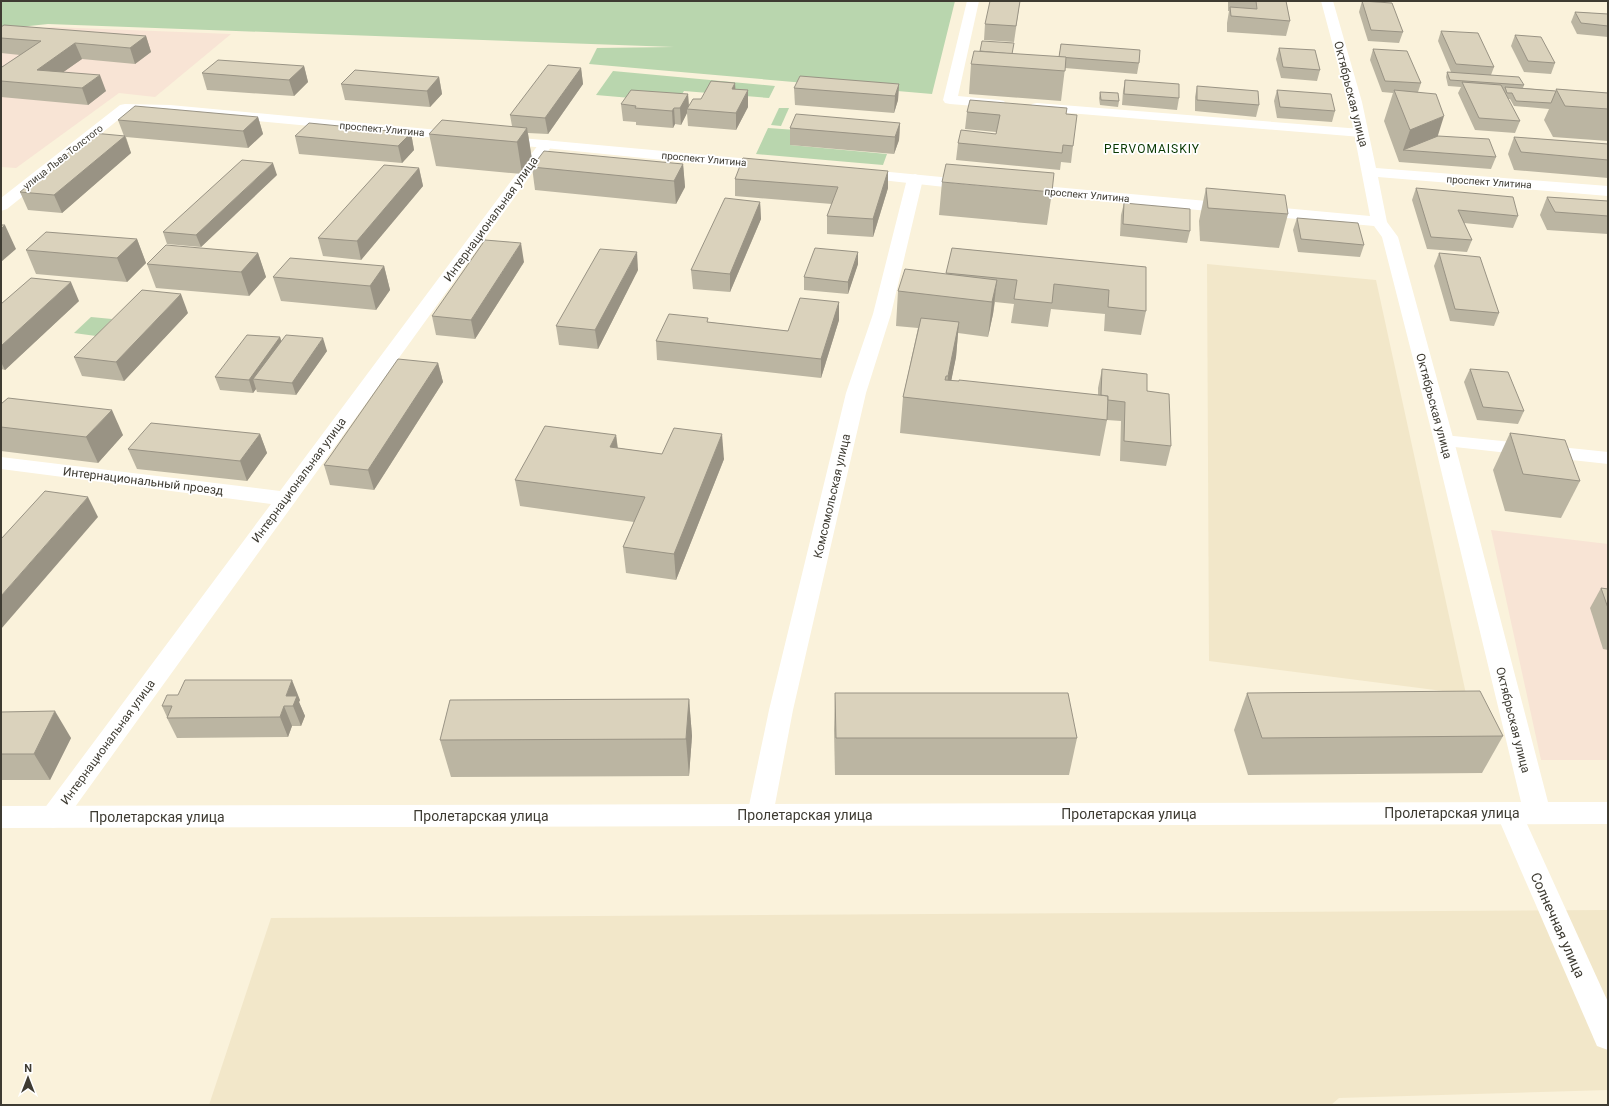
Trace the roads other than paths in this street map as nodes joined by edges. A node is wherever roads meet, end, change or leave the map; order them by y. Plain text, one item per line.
1 (973, 1) edge
2 (1327, 1) edge
3 (125, 108) joint
4 (1361, 133) junction
5 (473, 138) edge
6 (488, 139) edge
7 (546, 144) junction
8 (784, 167) edge
9 (1369, 172) junction
10 (848, 173) edge
11 (915, 179) junction
12 (986, 186) edge
13 (1010, 188) edge
14 (1608, 191) edge
15 (1, 206) edge
16 (1379, 222) junction
17 (1444, 441) junction
18 (1608, 458) edge
19 (1, 463) edge
20 (286, 499) junction
21 (1509, 813) junction
22 (1537, 813) junction
23 (1608, 813) edge
24 (760, 815) junction
25 (1, 817) edge
26 (53, 817) junction
27 (1608, 1036) edge

1 - 4 street
2 - 4 street, Октябрьская улица
3 - 5 street, проспект Улитина
3 - 15 street, улица Льва Толстого
4 - 9 street, Октябрьская улица
6 - 7 street, проспект Улитина
7 - 8 street, проспект Улитина
7 - 20 street, Интернациональная улица
9 - 14 street, проспект Улитина
9 - 16 street, Октябрьская улица
10 - 11 street
11 - 12 street
11 - 24 street, Комсомольская улица
13 - 16 street, проспект Улитина
16 - 17 street, Октябрьская улица
17 - 18 street
17 - 22 street, Октябрьская улица
19 - 20 street, Интернациональный проезд
20 - 26 street, Интернациональная улица
21 - 22 street, Пролетарская улица
21 - 24 street, Пролетарская улица
21 - 27 street, Солнечная улица
22 - 23 street, Пролетарская улица
24 - 26 street, Пролетарская улица
25 - 26 street, Пролетарская улица

